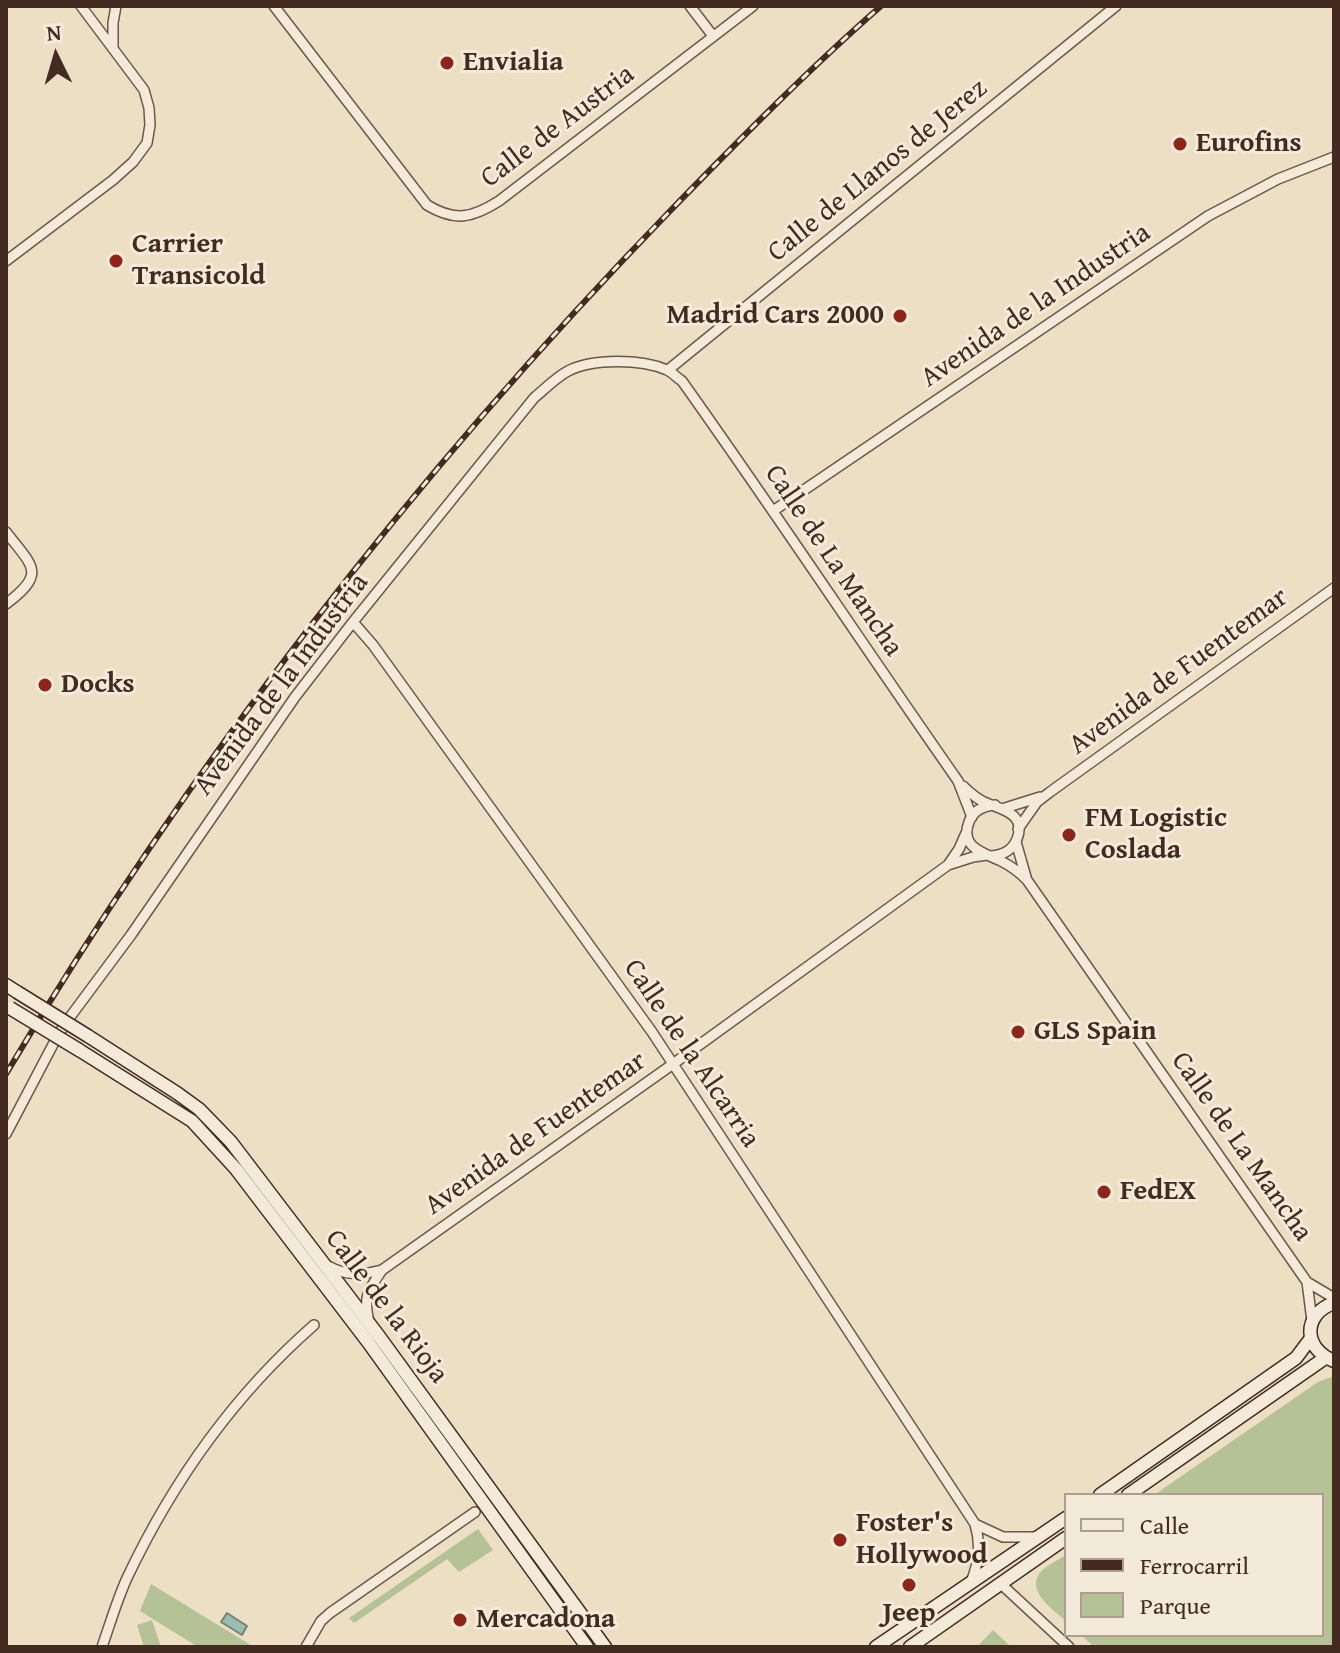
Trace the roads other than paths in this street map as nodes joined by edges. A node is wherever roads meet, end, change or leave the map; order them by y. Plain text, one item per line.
1 (81, 6) edge
2 (116, 6) edge
3 (274, 6) edge
4 (690, 6) edge
5 (753, 6) edge
6 (1116, 6) edge
7 (713, 36) junction
8 (113, 48) junction
9 (1334, 157) edge
10 (6, 261) edge
11 (668, 370) junction
12 (773, 511) junction
13 (6, 532) edge
14 (1334, 588) edge
15 (6, 604) edge
16 (353, 622) junction
17 (958, 781) junction
18 (1050, 792) junction
19 (1000, 807) junction
20 (970, 822) junction
21 (1018, 829) junction
22 (1016, 842) junction
23 (988, 856) junction
24 (948, 865) junction
25 (1027, 880) junction
26 (12, 988) edge
27 (8, 1006) edge
28 (673, 1064) junction
29 (6, 1134) edge
30 (324, 1264) junction
31 (382, 1270) junction
32 (1307, 1282) junction
33 (1334, 1300) edge
34 (1312, 1321) junction
35 (314, 1325) dead end
36 (370, 1325) junction
37 (1311, 1338) junction
38 (1330, 1360) edge
39 (1103, 1493) edge
40 (1131, 1493) edge
41 (475, 1512) dead end
42 (1064, 1519) edge
43 (975, 1524) junction
44 (1039, 1537) junction
45 (1064, 1539) edge
46 (1001, 1584) junction
47 (970, 1585) junction
48 (102, 1647) edge
49 (306, 1647) edge
50 (587, 1647) edge
51 (605, 1647) edge
52 (876, 1647) edge
53 (910, 1647) edge
54 (1069, 1647) edge

1 - 8 street
2 - 8 street
3 - 7 street, Calle de Austria
4 - 7 street
5 - 7 street, Calle de Austria
6 - 11 street, Calle de Llanos de Jerez
8 - 10 street
9 - 12 street, Avenida de la Industria
11 - 12 street, Calle de La Mancha
11 - 16 street, Avenida de la Industria
12 - 17 street, Calle de La Mancha
13 - 15 street
14 - 18 street, Avenida de Fuentemar
16 - 28 street, Calle de la Alcarria
16 - 29 street, Avenida de la Industria
17 - 19 street, Calle de La Mancha
17 - 20 street, Calle de La Mancha
18 - 19 street, Avenida de Fuentemar
18 - 21 street, Avenida de Fuentemar
19 - 20 street
19 - 21 street
20 - 23 street
20 - 24 street, Avenida de Fuentemar
21 - 22 street
22 - 23 street
22 - 25 street, Calle de La Mancha
23 - 24 street, Avenida de Fuentemar
23 - 25 street, Calle de La Mancha
24 - 28 street, Avenida de Fuentemar
25 - 32 street, Calle de La Mancha
26 - 30 main road, Calle de la Rioja, bridge
27 - 50 main road, Calle de la Rioja, bridge
28 - 31 street, Avenida de Fuentemar
28 - 43 street, Calle de la Alcarria
30 - 31 street
30 - 36 main road, Calle de la Rioja
31 - 36 street
32 - 33 street, Calle de La Mancha
32 - 34 street, Calle de La Mancha
33 - 34 main road
34 - 37 main road
35 - 48 street
36 - 51 main road, Calle de la Rioja
37 - 38 main road
37 - 39 main road
38 - 40 main road
41 - 49 street
42 - 44 main road
43 - 44 street
43 - 47 street
44 - 47 main road
45 - 46 main road
46 - 53 main road
46 - 54 street
47 - 52 main road

